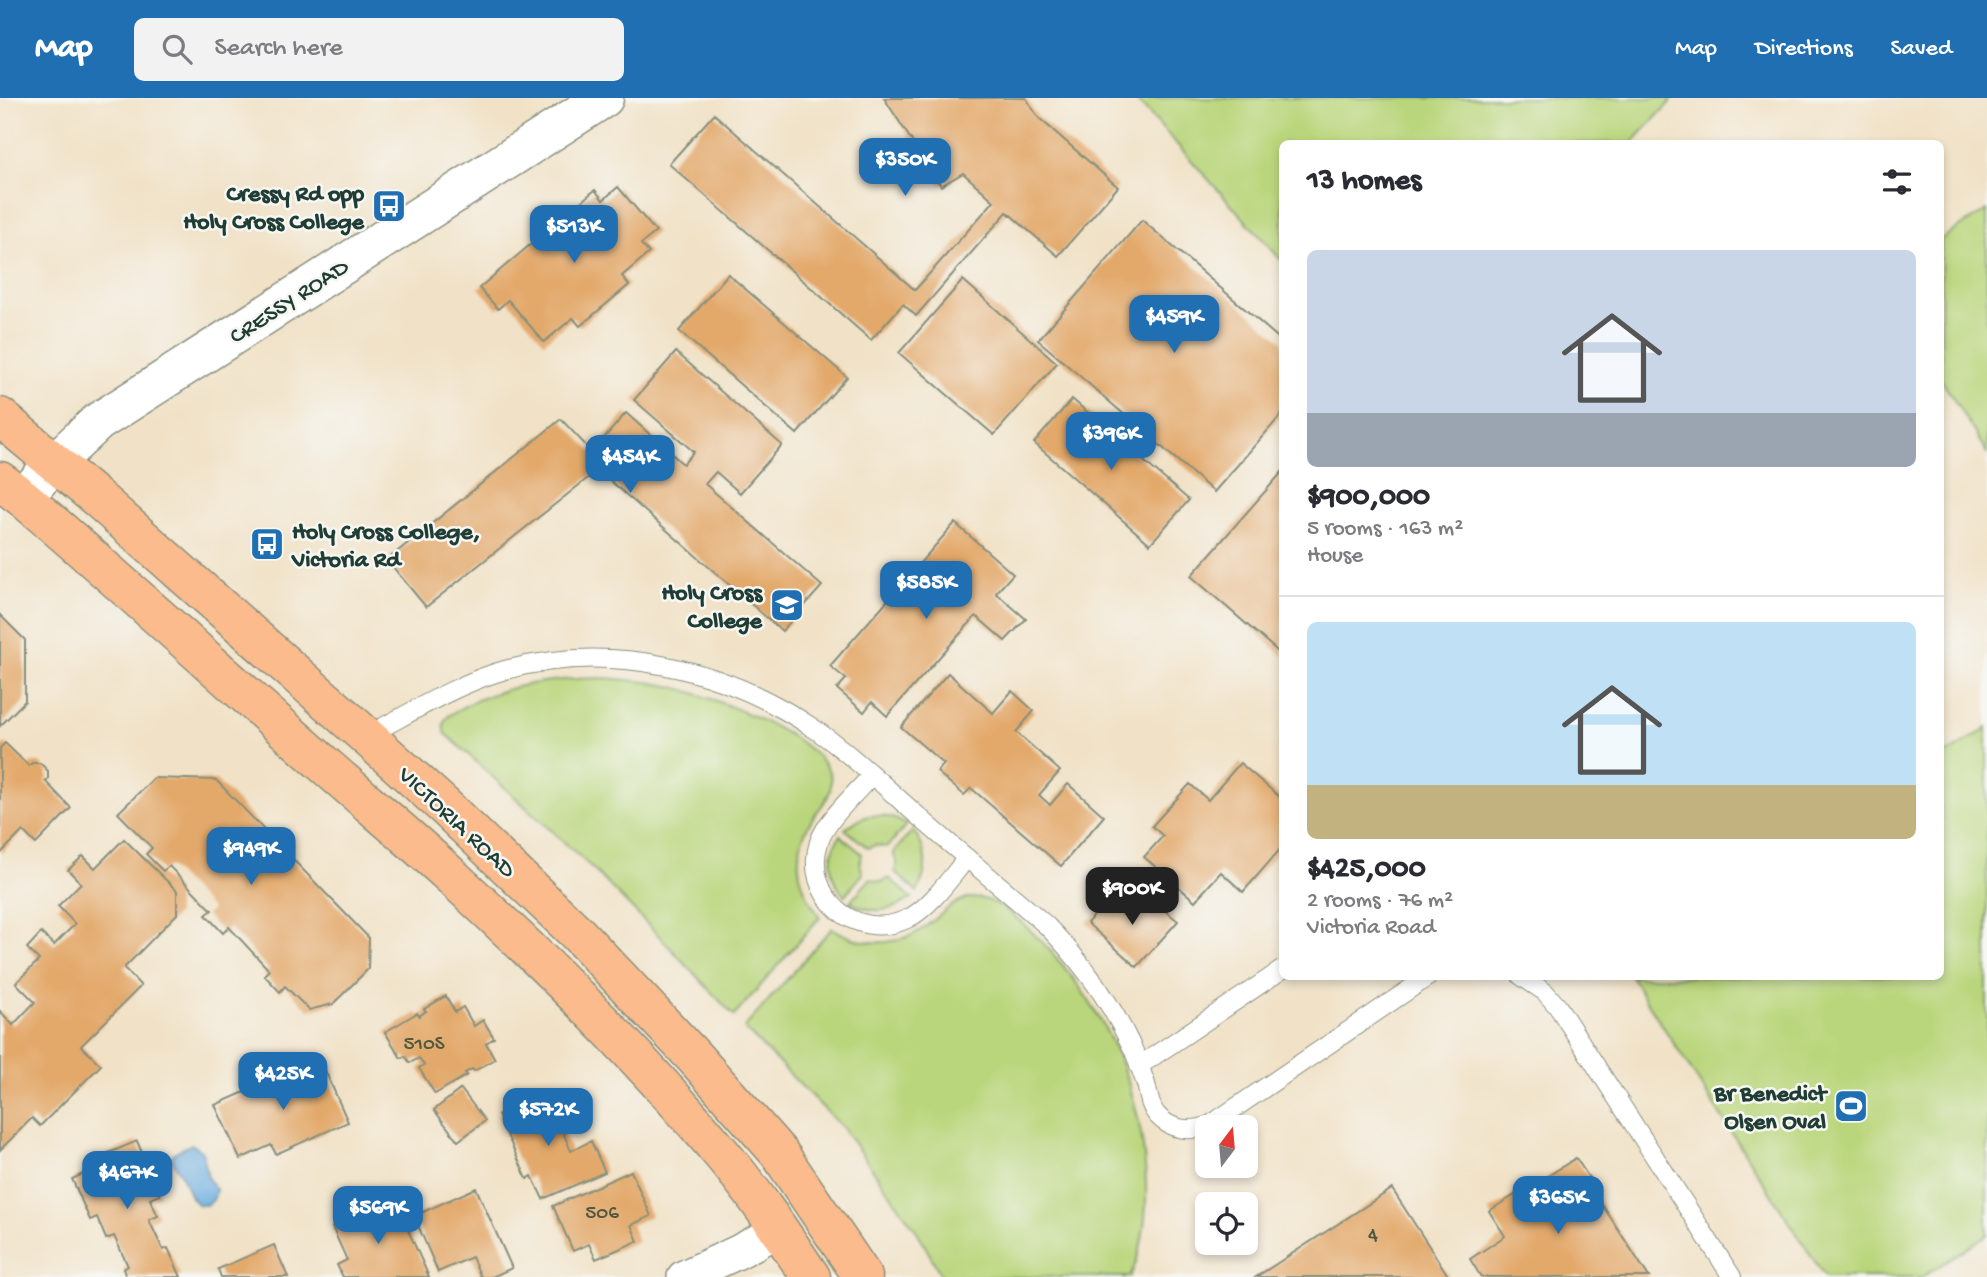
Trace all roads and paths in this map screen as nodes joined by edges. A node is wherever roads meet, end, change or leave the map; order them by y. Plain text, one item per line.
1 (604, 98) edge
2 (0, 417) edge
3 (54, 463) junction
4 (11, 490) edge
5 (366, 736) junction
6 (872, 775) junction
7 (967, 858) junction
8 (1279, 972) edge
9 (1423, 980) edge
10 (1528, 980) edge
11 (1139, 1066) junction
12 (779, 1230) junction
13 (684, 1277) edge
14 (811, 1277) edge
15 (863, 1277) edge
16 (1732, 1277) edge

1 - 3 street, CRESSY ROAD
2 - 3 highway, VICTORIA ROAD
3 - 4 street, CRESSY ROAD
3 - 5 highway, VICTORIA ROAD
4 - 12 highway, VICTORIA ROAD
5 - 6 lane
5 - 15 highway, VICTORIA ROAD
6 - 7 lane
6 - 7 lane
7 - 11 lane
8 - 11 lane
9 - 11 lane
10 - 16 lane
12 - 13 street
12 - 14 highway, VICTORIA ROAD

